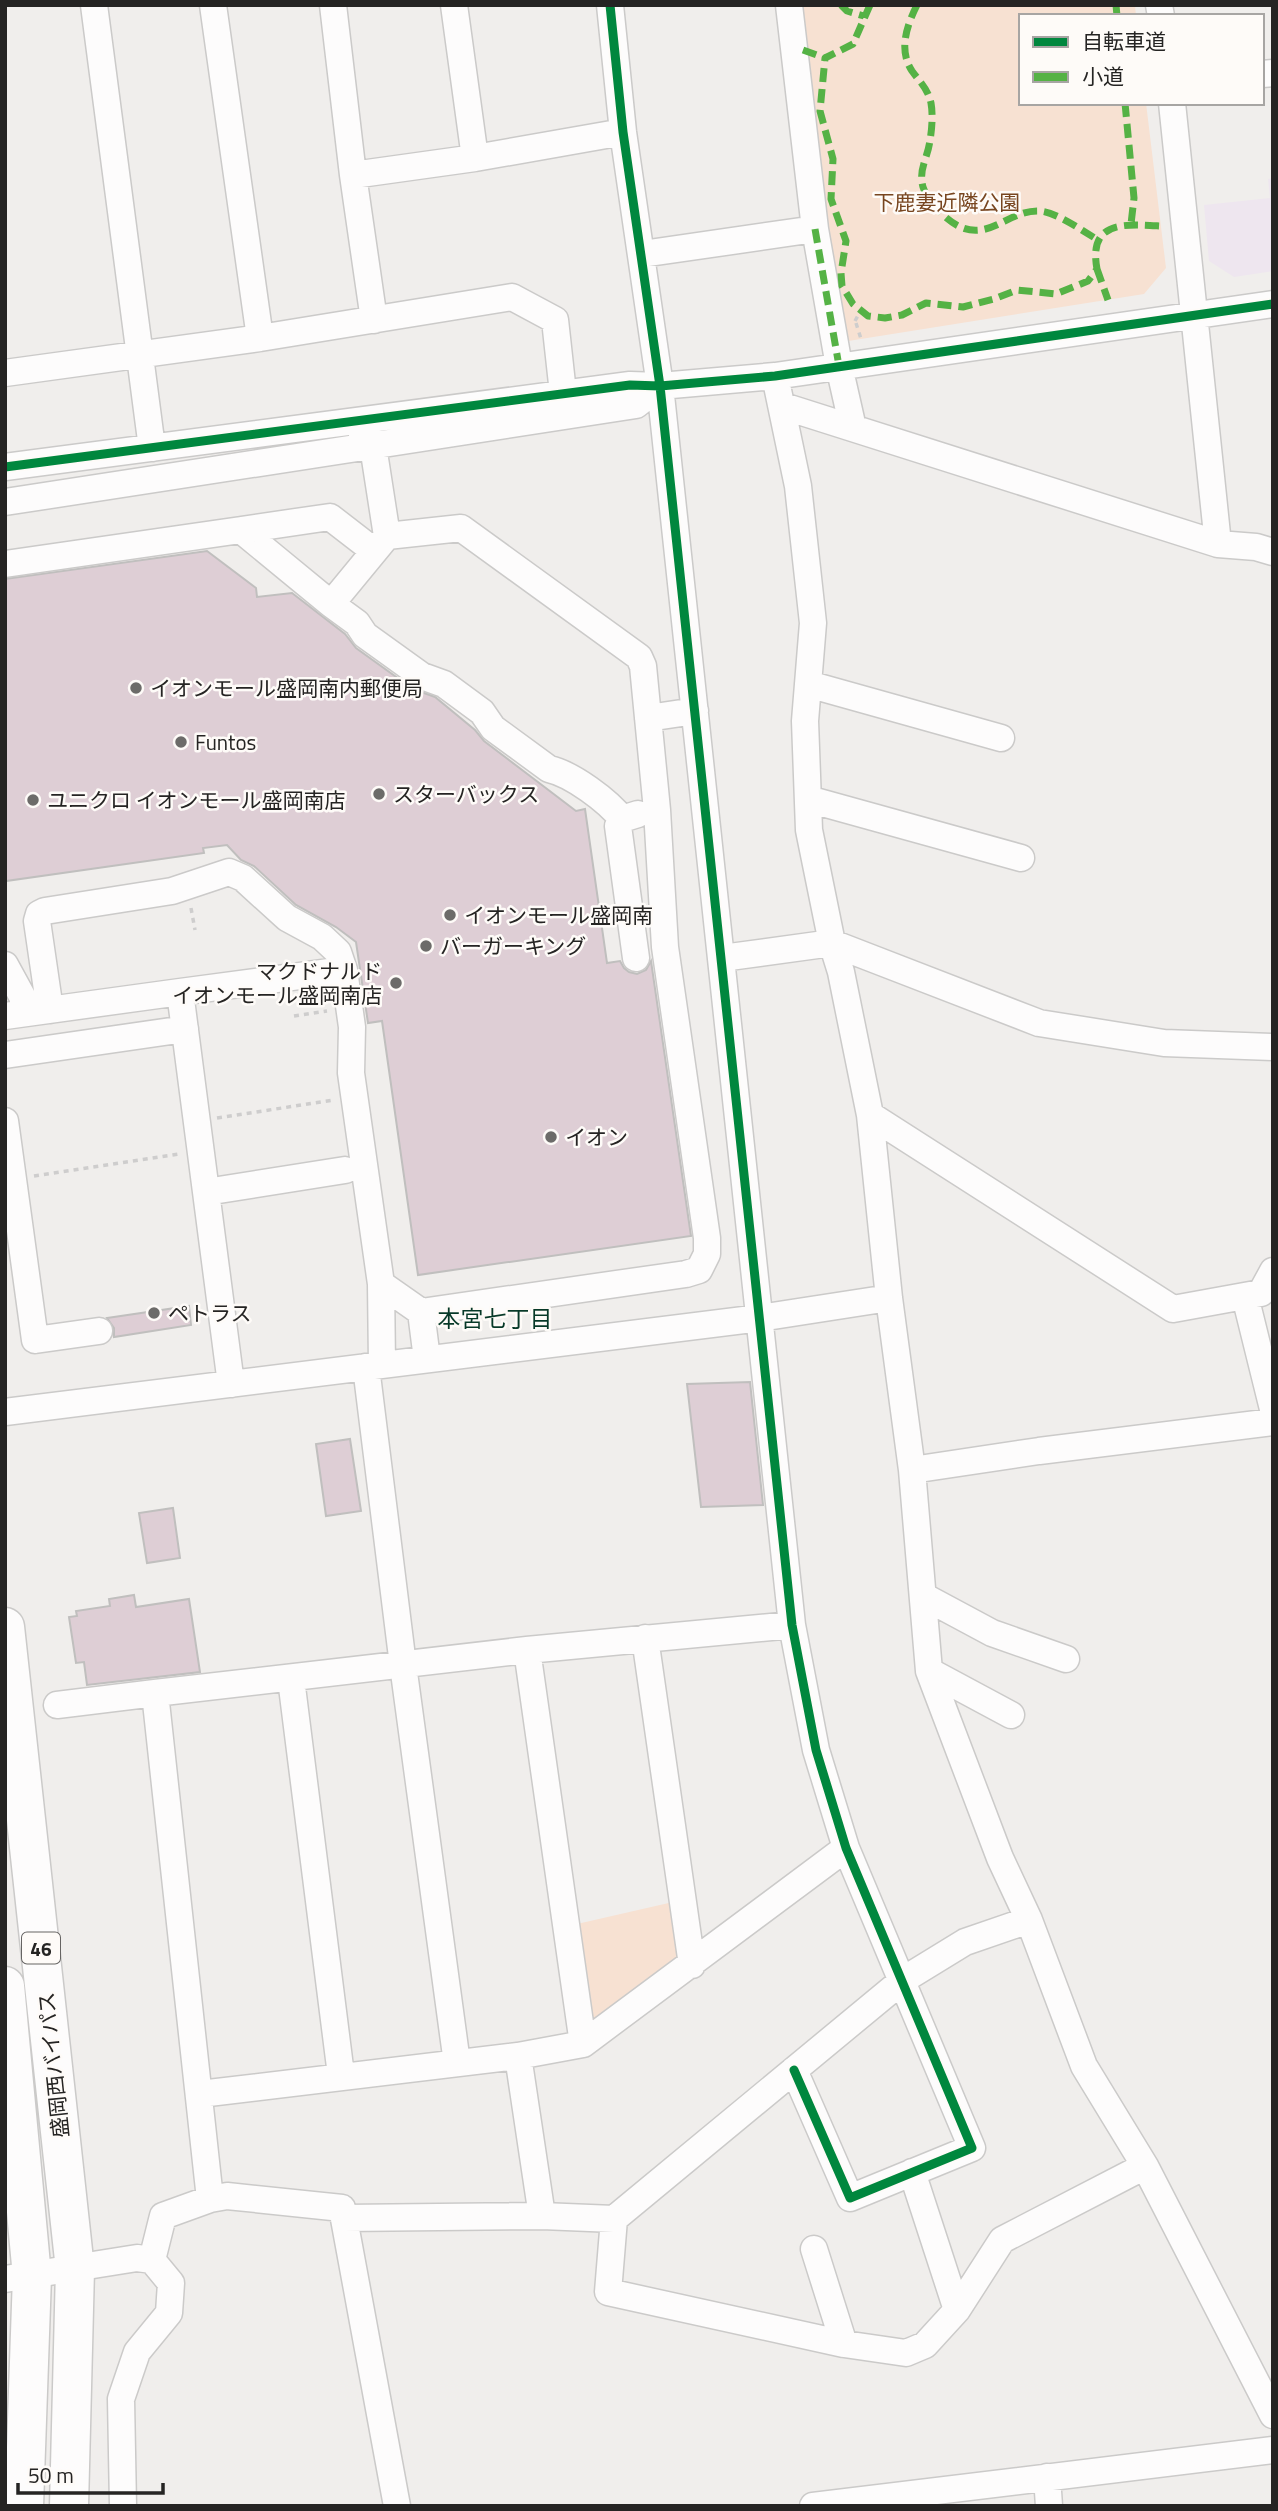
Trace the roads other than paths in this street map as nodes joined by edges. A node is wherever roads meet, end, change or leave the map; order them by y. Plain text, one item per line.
1 (94, 5) edge
2 (214, 5) edge
3 (333, 5) edge
4 (454, 5) edge
5 (610, 5) edge
6 (789, 5) edge
7 (1172, 105) edge
8 (623, 132) junction
9 (475, 158) junction
10 (353, 175) junction
11 (815, 229) junction
12 (642, 254) junction
13 (1273, 304) edge
14 (1193, 316) junction
15 (374, 320) junction
16 (260, 338) junction
17 (141, 355) junction
18 (839, 366) junction
19 (5, 373) edge
20 (775, 376) junction
21 (660, 386) junction
22 (564, 393) junction
23 (783, 406) junction
24 (853, 428) junction
25 (208, 440) junction
26 (373, 446) junction
27 (152, 448) junction
28 (5, 467) edge
29 (5, 502) edge
30 (241, 530) junction
31 (1273, 537) edge
32 (380, 543) junction
33 (1218, 544) junction
34 (1273, 552) edge
35 (5, 564) edge
36 (331, 604) junction
37 (808, 684) junction
38 (695, 711) junction
39 (648, 718) junction
40 (1001, 738) dead end
41 (808, 799) junction
42 (657, 810) junction
43 (622, 819) junction
44 (1021, 858) dead end
45 (832, 943) junction
46 (636, 958) dead end
47 (722, 958) junction
48 (5, 965) edge
49 (344, 971) junction
50 (180, 992) junction
51 (27, 1013) edge
52 (185, 1029) junction
53 (1273, 1047) edge
54 (5, 1055) edge
55 (870, 1115) junction
56 (5, 1121) edge
57 (345, 1170) dead end
58 (206, 1192) junction
59 (1273, 1270) edge
60 (381, 1284) junction
61 (1245, 1296) junction
62 (889, 1298) junction
63 (421, 1312) junction
64 (760, 1318) junction
65 (99, 1331) dead end
66 (427, 1359) junction
67 (374, 1366) junction
68 (231, 1384) junction
69 (1273, 1409) edge
70 (5, 1412) edge
71 (1273, 1422) edge
72 (912, 1470) junction
73 (923, 1596) junction
74 (792, 1625) junction
75 (5, 1627) edge
76 (645, 1638) junction
77 (527, 1650) junction
78 (1066, 1659) dead end
79 (403, 1665) junction
80 (929, 1671) junction
81 (291, 1679) junction
82 (155, 1693) junction
83 (57, 1705) dead end
84 (1011, 1715) dead end
85 (846, 1848) junction
86 (1029, 1920) junction
87 (692, 1965) junction
88 (903, 1980) junction
89 (5, 1986) edge
90 (583, 2044) junction
91 (518, 2056) junction
92 (457, 2063) junction
93 (794, 2070) junction
94 (341, 2075) junction
95 (200, 2094) junction
96 (1145, 2166) junction
97 (912, 2172) junction
98 (210, 2200) junction
99 (542, 2216) junction
100 (344, 2218) junction
101 (614, 2219) junction
102 (814, 2249) dead end
103 (152, 2260) junction
104 (75, 2269) junction
105 (19, 2277) edge
106 (957, 2309) junction
107 (844, 2344) junction
108 (1273, 2415) edge
109 (1273, 2450) edge
110 (1047, 2477) junction
111 (24, 2506) edge
112 (69, 2506) edge
113 (123, 2506) edge
114 (397, 2506) edge
115 (813, 2506) edge
116 (1049, 2506) edge

1 - 17 street
2 - 16 street
3 - 10 street
4 - 9 street
5 - 8 street
6 - 11 street
7 - 14 street
8 - 9 street
8 - 12 street
9 - 10 street
10 - 15 street
11 - 12 street
11 - 18 street
12 - 21 street
13 - 14 street
14 - 18 street
14 - 33 street
15 - 16 street
15 - 22 street
16 - 17 street
17 - 19 street
17 - 27 street
18 - 20 street
18 - 24 street
20 - 21 street
20 - 23 street
21 - 22 street
21 - 26 street
21 - 38 street
22 - 25 street
23 - 24 street
23 - 37 street
24 - 33 street
25 - 26 street
25 - 27 street
26 - 29 street
26 - 32 street
27 - 28 street
30 - 32 street
30 - 35 street
30 - 36 street
31 - 33 street
32 - 36 street
32 - 39 street
33 - 34 street
36 - 43 street
37 - 40 street
37 - 41 street
38 - 39 street
38 - 47 street
39 - 42 street
41 - 44 street
41 - 45 street
42 - 43 street
42 - 63 street
43 - 46 street
45 - 47 street
45 - 53 street
45 - 55 street
47 - 64 street
48 - 51 street
49 - 50 street
49 - 51 street
49 - 60 street
50 - 51 street
50 - 52 street
52 - 54 street
52 - 58 street
55 - 61 street
55 - 62 street
56 - 65 street
57 - 58 street
58 - 68 street
59 - 61 street
60 - 63 street
60 - 67 street
61 - 69 street
62 - 64 street
62 - 72 street
63 - 66 street
64 - 66 street
64 - 74 street
66 - 67 street
67 - 68 street
67 - 79 street
68 - 70 street
71 - 72 street
72 - 73 street
73 - 78 street
73 - 80 street
74 - 76 street
74 - 85 street
75 - 104 highway, 盛岡西バイパス / 46
76 - 77 street
76 - 87 street
77 - 79 street
77 - 90 street
79 - 81 street
79 - 92 street
80 - 84 street
80 - 86 street
81 - 82 street
81 - 94 street
82 - 83 street
82 - 95 street
85 - 87 street
85 - 88 street
86 - 88 street
86 - 96 street
87 - 90 street
88 - 93 street
88 - 97 street
89 - 105 highway, 盛岡西バイパス / 46
90 - 91 street
91 - 92 street
91 - 99 street
92 - 94 street
93 - 97 street
93 - 101 street
94 - 95 street
95 - 98 street
96 - 106 street
96 - 108 street
97 - 106 street
98 - 100 street
98 - 103 street
99 - 100 street
99 - 101 street
100 - 114 street
101 - 107 street
102 - 107 street
103 - 104 street
103 - 113 street
104 - 105 street
104 - 112 highway, 盛岡西バイパス / 46
105 - 111 highway, 盛岡西バイパス / 46
106 - 107 street
109 - 110 street
110 - 115 street
110 - 116 street

